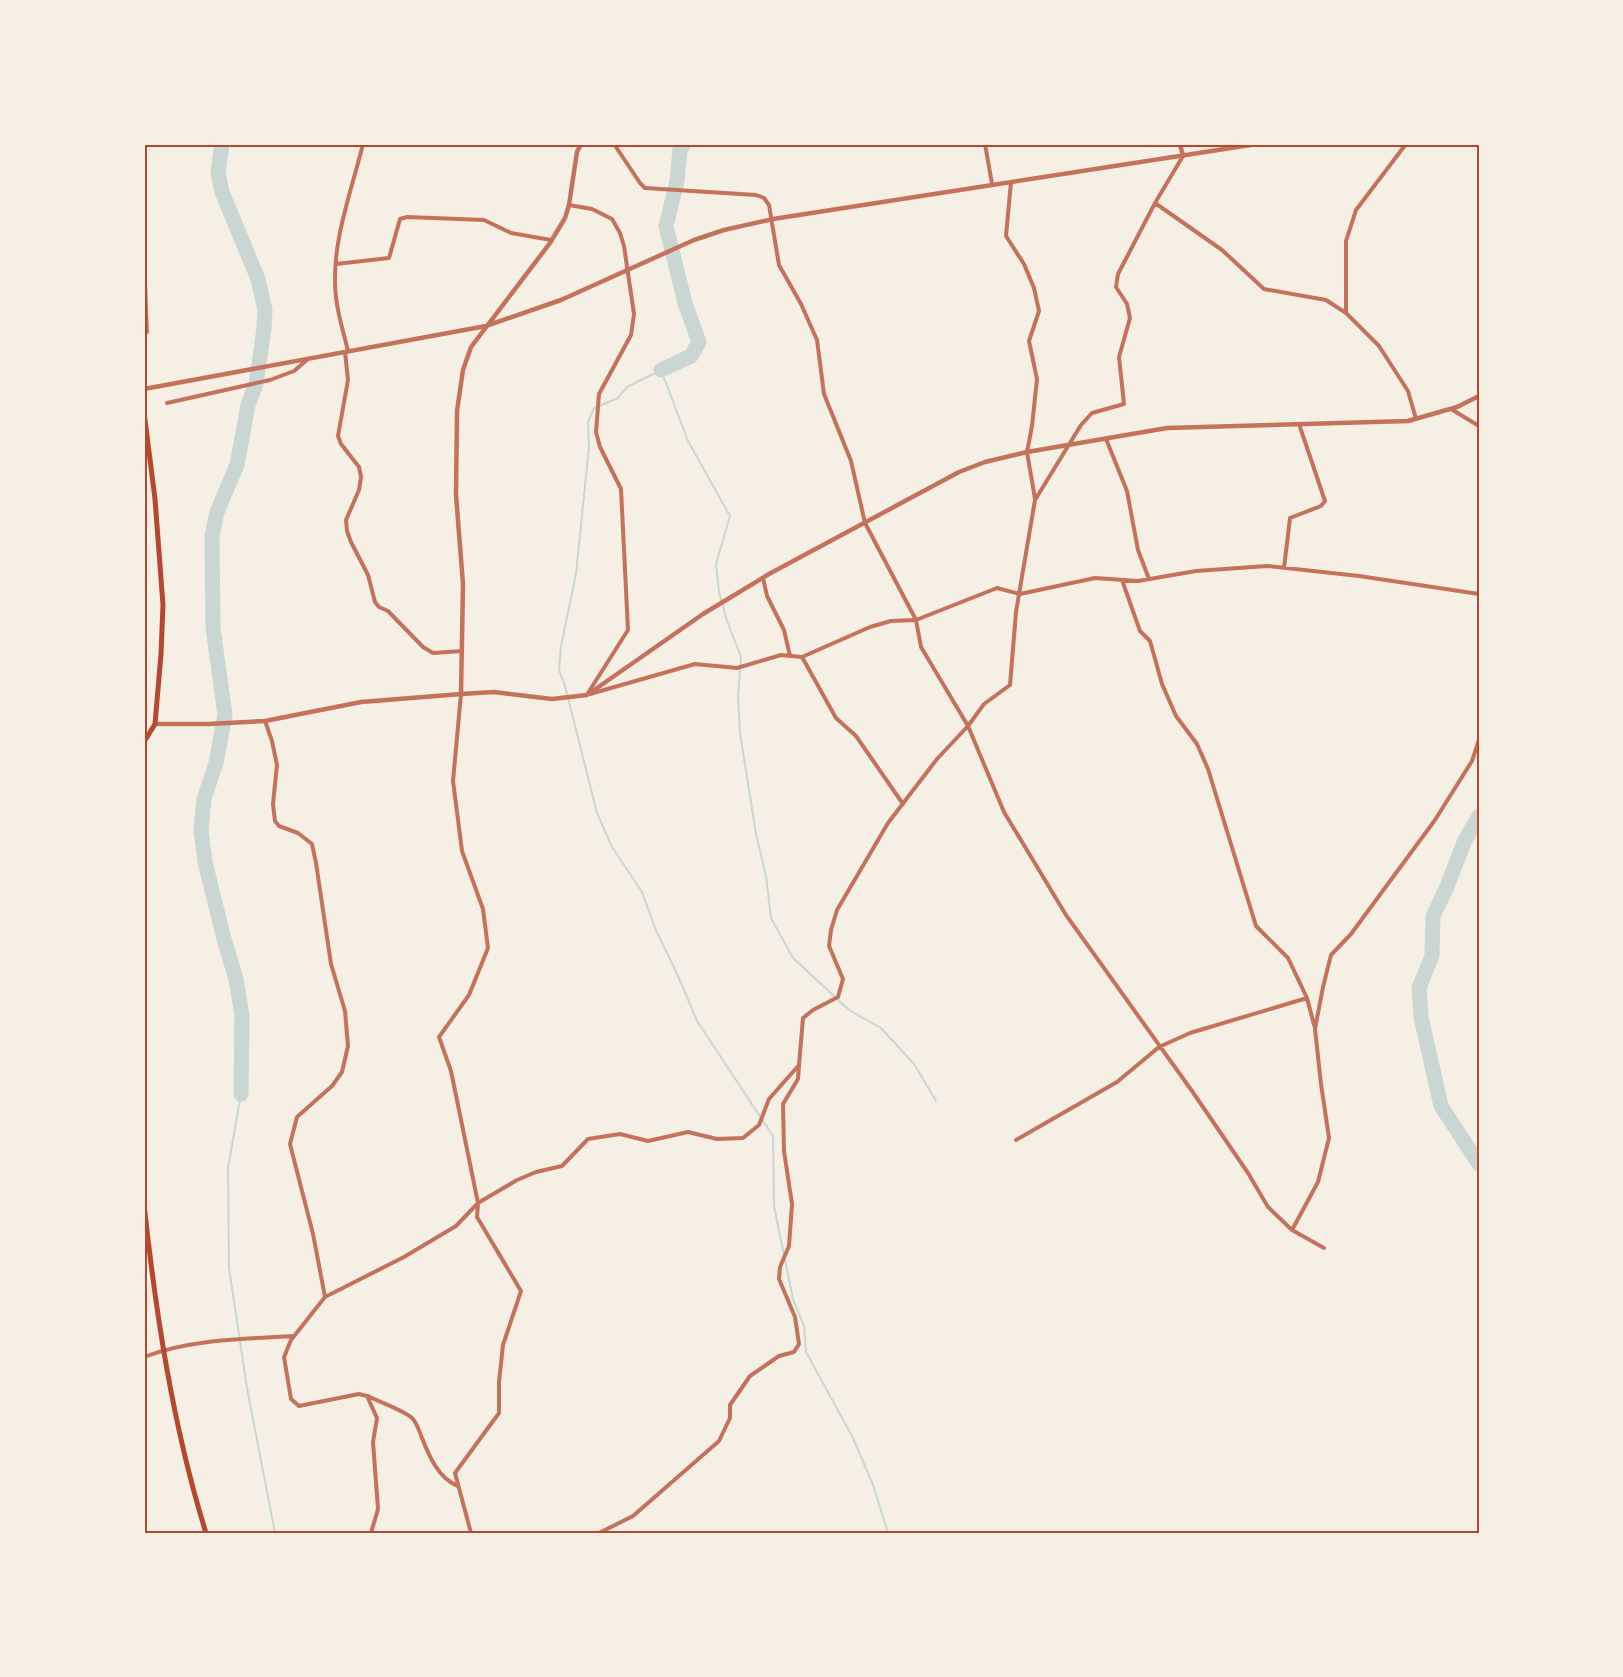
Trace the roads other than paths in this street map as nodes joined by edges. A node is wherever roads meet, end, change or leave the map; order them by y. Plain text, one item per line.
1 (363, 144) edge
2 (581, 144) edge
3 (614, 144) edge
4 (985, 144) edge
5 (1180, 144) edge
6 (1257, 144) edge
7 (1406, 144) edge
8 (1183, 156) junction
9 (1011, 181) junction
10 (992, 184) junction
11 (1155, 203) junction
12 (569, 205) junction
13 (773, 219) junction
14 (551, 240) junction
15 (144, 260) edge
16 (336, 264) junction
17 (627, 269) junction
18 (1346, 313) junction
19 (486, 326) junction
20 (144, 333) edge
21 (346, 352) junction
22 (308, 359) junction
23 (144, 389) edge
24 (1479, 396) edge
25 (167, 403) dead end
26 (1451, 409) junction
27 (144, 412) edge
28 (1416, 419) junction
29 (1299, 424) junction
30 (1479, 426) edge
31 (1106, 439) junction
32 (147, 441) edge
33 (1069, 445) junction
34 (1027, 452) junction
35 (1035, 500) junction
36 (865, 523) junction
37 (1284, 568) junction
38 (763, 578) junction
39 (1149, 579) junction
40 (1122, 580) junction
41 (1020, 594) junction
42 (1479, 594) edge
43 (916, 620) junction
44 (462, 651) junction
45 (790, 656) junction
46 (802, 657) junction
47 (461, 694) junction
48 (587, 695) junction
49 (265, 721) junction
50 (155, 724) junction
51 (968, 726) junction
52 (1479, 740) edge
53 (144, 742) edge
54 (903, 804) junction
55 (1307, 998) junction
56 (1315, 1029) junction
57 (1159, 1047) junction
58 (799, 1065) junction
59 (1016, 1140) dead end
60 (478, 1203) junction
61 (144, 1204) edge
62 (1292, 1230) junction
63 (1324, 1248) dead end
64 (325, 1297) junction
65 (294, 1336) junction
66 (165, 1349) junction
67 (144, 1357) edge
68 (367, 1396) junction
69 (459, 1486) junction
70 (206, 1533) edge
71 (371, 1533) edge
72 (471, 1533) edge
73 (599, 1533) edge

1 - 16 street
2 - 12 street
3 - 13 street
4 - 10 street
5 - 8 street
6 - 8 street
7 - 18 street
8 - 9 street
8 - 11 street
9 - 10 street
9 - 34 street
10 - 13 street
11 - 18 street
11 - 33 street
12 - 14 street
12 - 17 street
13 - 17 street
13 - 36 street
14 - 16 street
14 - 19 street
15 - 20 street
16 - 21 street
17 - 19 street
17 - 48 street
18 - 28 street
19 - 21 street
19 - 44 street
21 - 22 street
21 - 44 street
22 - 23 street
22 - 25 street
24 - 26 street
26 - 28 street
26 - 30 street
27 - 32 main road
28 - 29 street
29 - 31 street
29 - 37 street
31 - 33 street
31 - 39 street
32 - 50 main road
33 - 34 street
33 - 35 street
34 - 35 street
34 - 36 street
35 - 41 street
36 - 38 street
36 - 43 street
37 - 39 street
37 - 42 street
38 - 45 street
38 - 48 street
39 - 40 street
40 - 41 street
40 - 55 street
41 - 43 street
41 - 51 street
43 - 46 street
43 - 51 street
44 - 47 street
45 - 46 street
45 - 48 street
46 - 54 street
47 - 48 street
47 - 49 street
47 - 60 street
49 - 50 street
49 - 64 street
50 - 53 main road
51 - 54 street
51 - 57 street
52 - 56 street
54 - 58 street
55 - 56 street
55 - 57 street
56 - 62 street
57 - 59 street
57 - 62 street
58 - 60 street
58 - 73 street
60 - 64 street
60 - 69 street
61 - 66 main road
62 - 63 street
64 - 65 street
65 - 66 street
65 - 68 street
66 - 67 street
66 - 70 main road
68 - 69 street
68 - 71 street
69 - 72 street

